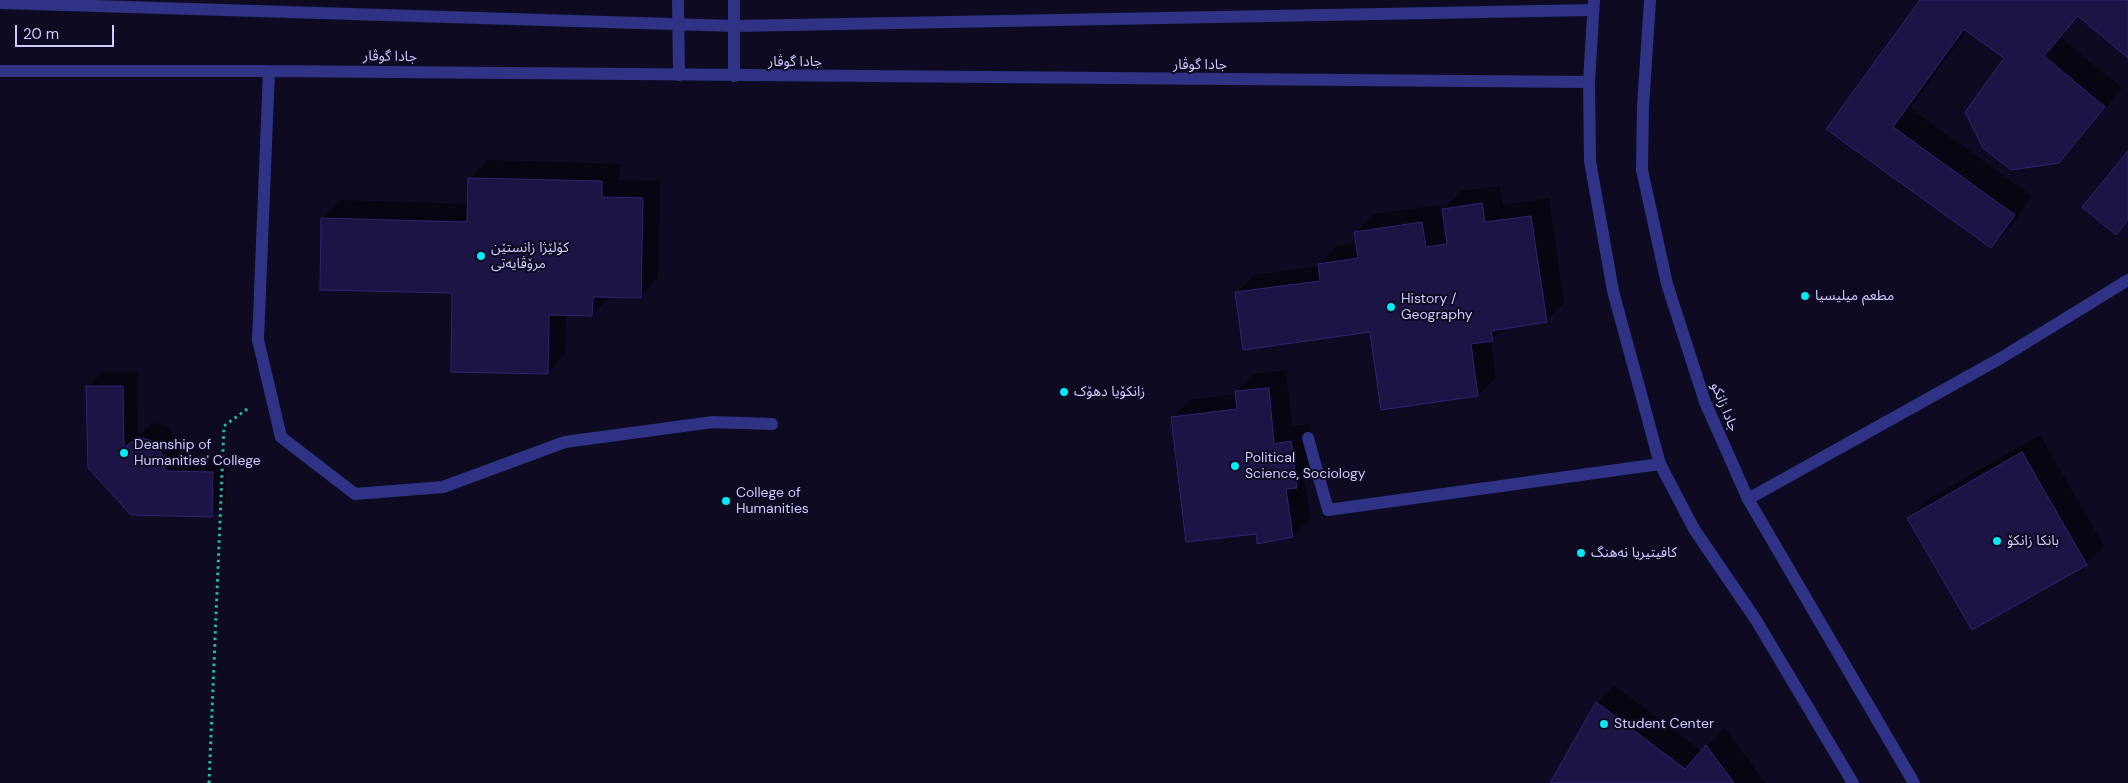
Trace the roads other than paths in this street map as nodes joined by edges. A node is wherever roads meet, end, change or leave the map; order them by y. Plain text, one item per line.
1 (678, 0) edge
2 (734, 0) edge
3 (1650, 0) edge
4 (0, 3) edge
5 (1594, 5) edge
6 (679, 24) junction
7 (735, 26) junction
8 (0, 71) edge
9 (269, 71) junction
10 (679, 75) junction
11 (734, 76) junction
12 (1590, 82) junction
13 (2128, 280) edge
14 (772, 424) dead end
15 (1308, 438) dead end
16 (1660, 464) junction
17 (1748, 499) junction
18 (1853, 783) edge
19 (1914, 783) edge

1 - 6 street
2 - 7 street
3 - 17 street, جادا زانکو
4 - 6 street
5 - 7 street
5 - 12 street
6 - 7 street
6 - 10 street
7 - 11 street
8 - 9 street, جادا گوڤار
9 - 10 street, جادا گوڤار
9 - 14 street
10 - 11 street, جادا گوڤار
11 - 12 street, جادا گوڤار
12 - 16 street
13 - 17 street
15 - 16 street
16 - 18 street
17 - 19 street, جادا زانکو

